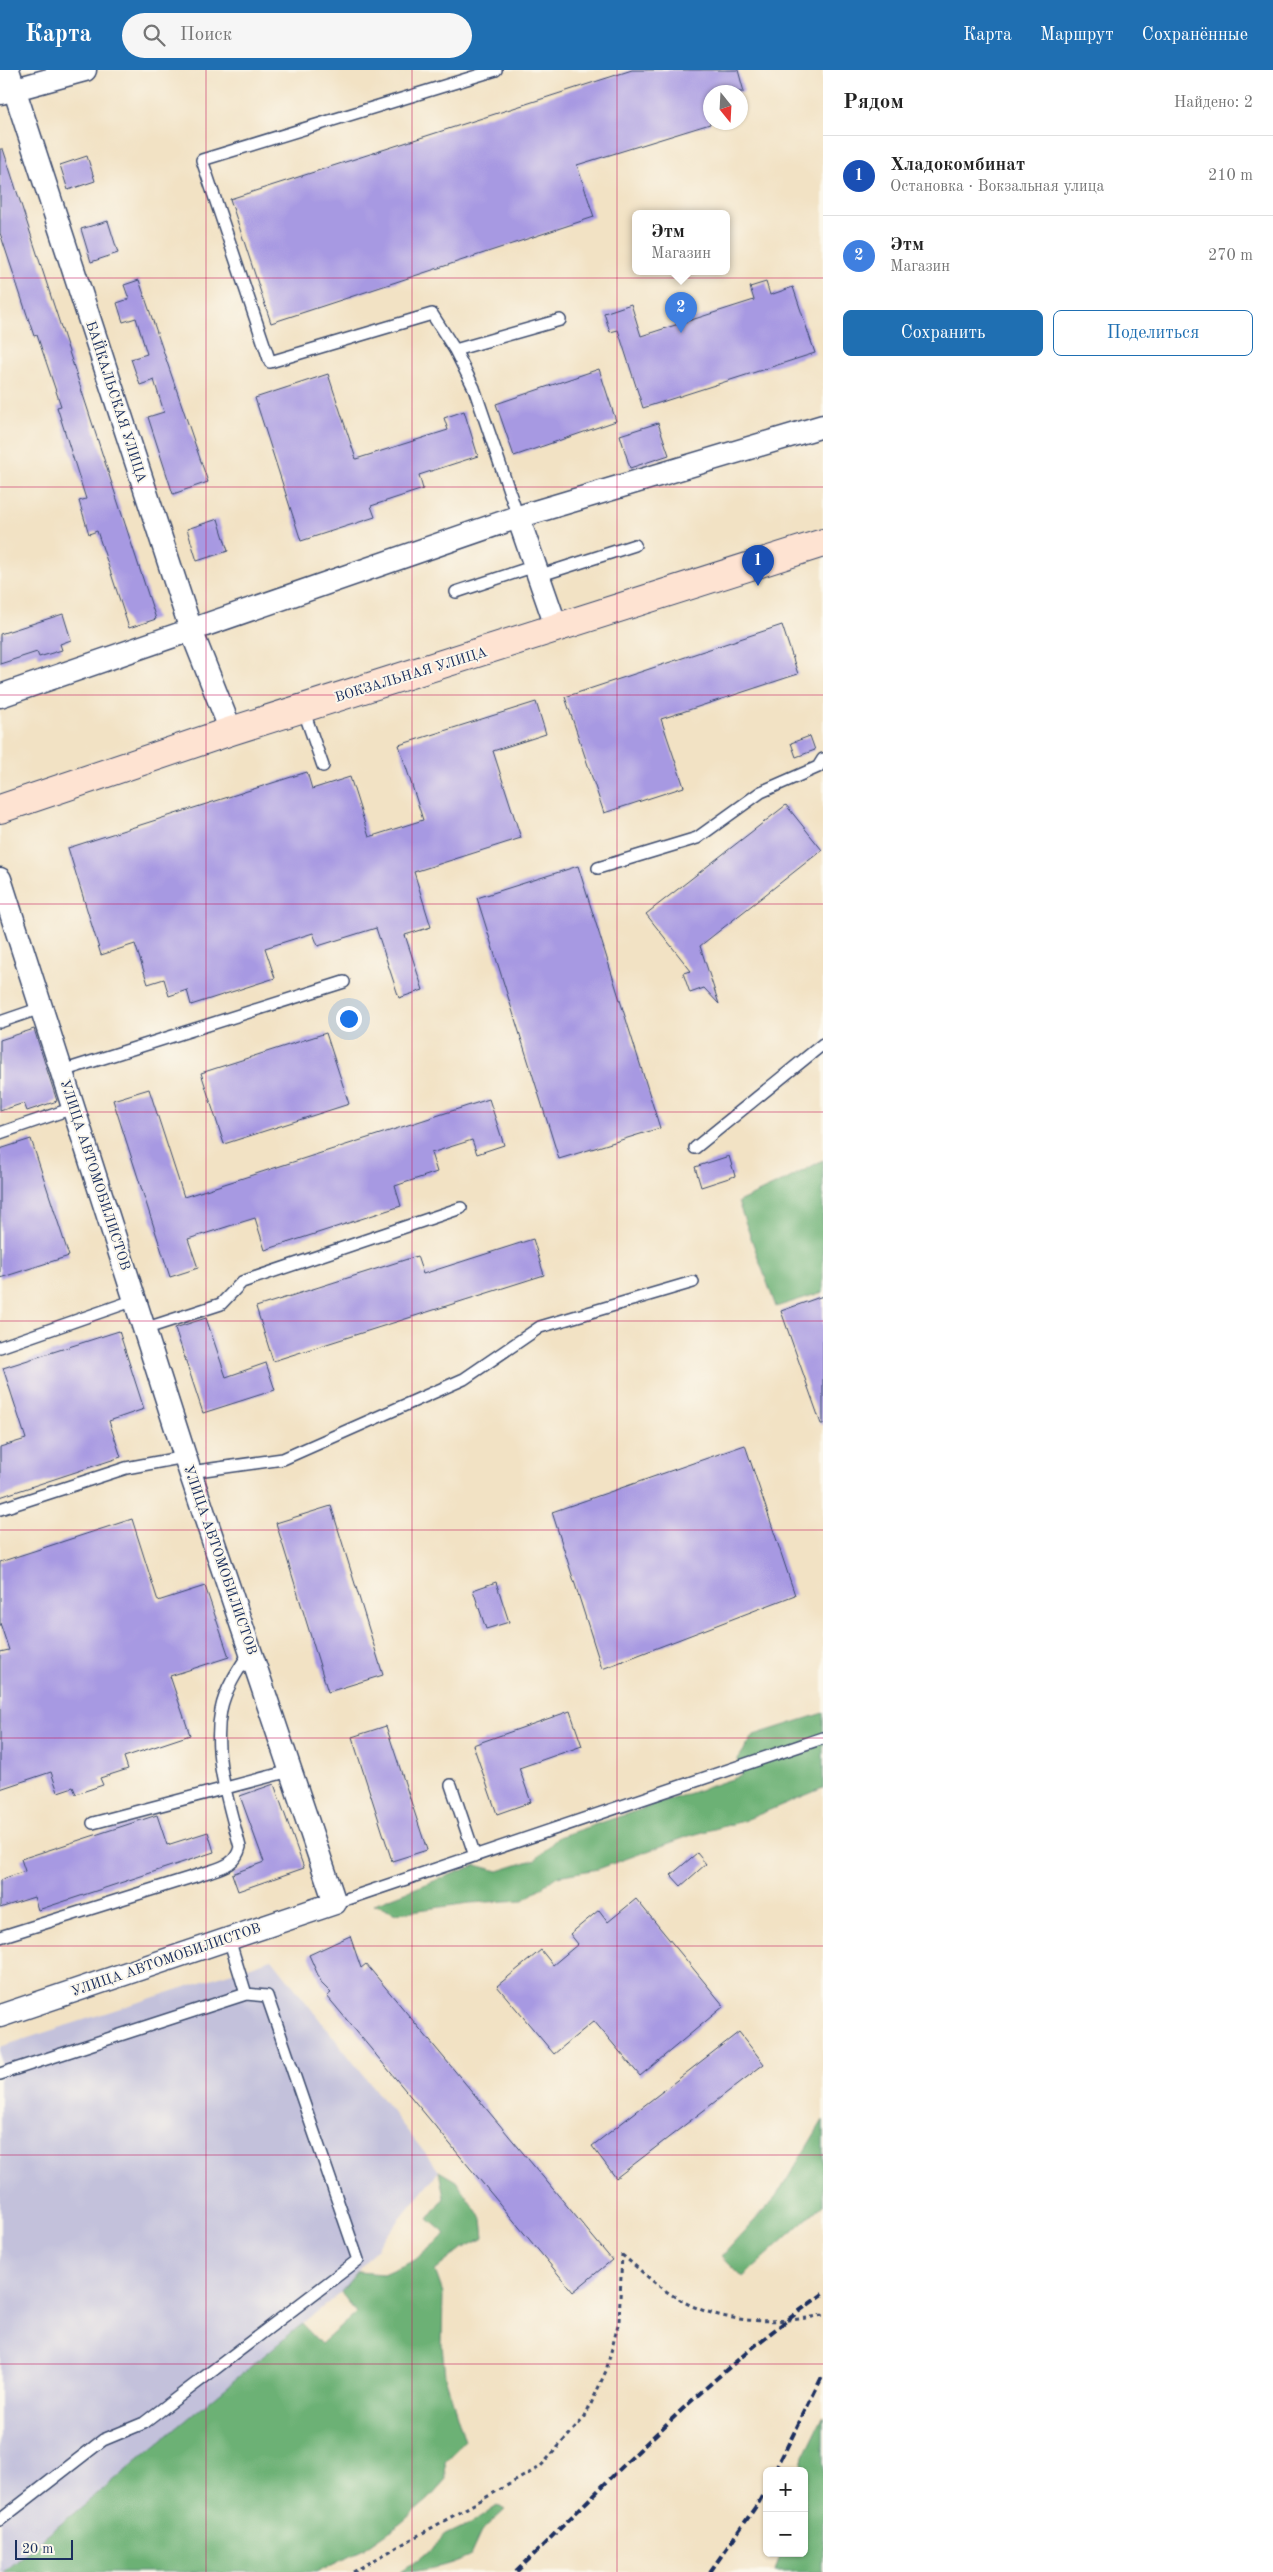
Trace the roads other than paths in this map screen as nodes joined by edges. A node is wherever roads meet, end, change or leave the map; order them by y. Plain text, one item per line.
1 (85, 70) edge
2 (496, 70) edge
3 (7, 84) edge
4 (560, 320) dead end
5 (455, 350) junction
6 (823, 426) edge
7 (518, 517) junction
8 (823, 543) edge
9 (635, 545) dead end
10 (537, 571) junction
11 (456, 592) dead end
12 (557, 629) junction
13 (191, 630) junction
14 (0, 696) edge
15 (303, 709) junction
16 (230, 732) junction
17 (823, 759) edge
18 (323, 766) dead end
19 (0, 809) edge
20 (598, 868) dead end
21 (0, 879) edge
22 (344, 982) dead end
23 (41, 1008) junction
24 (0, 1022) edge
25 (823, 1044) edge
26 (62, 1072) junction
27 (73, 1108) junction
28 (0, 1133) edge
29 (695, 1148) dead end
30 (461, 1208) dead end
31 (693, 1282) dead end
32 (135, 1300) junction
33 (144, 1329) junction
34 (0, 1348) edge
35 (187, 1464) junction
36 (0, 1509) edge
37 (250, 1652) junction
38 (823, 1738) edge
39 (290, 1771) junction
40 (451, 1785) dead end
41 (226, 1789) junction
42 (93, 1823) dead end
43 (475, 1856) junction
44 (335, 1903) junction
45 (0, 1937) edge
46 (229, 1939) junction
47 (246, 1994) junction
48 (0, 2016) edge
49 (0, 2074) edge
50 (0, 2520) edge

1 - 3 street
2 - 5 lane
3 - 13 street, БАЙКАЛЬСКАЯ УЛИЦА
4 - 5 lane
5 - 7 lane
6 - 7 street
7 - 10 street
7 - 13 street
8 - 12 main road, ВОКЗАЛЬНАЯ УЛИЦА
9 - 10 lane
10 - 11 lane
10 - 12 street
12 - 15 main road, ВОКЗАЛЬНАЯ УЛИЦА
13 - 14 street
13 - 16 street, БАЙКАЛЬСКАЯ УЛИЦА
15 - 16 main road, ВОКЗАЛЬНАЯ УЛИЦА
15 - 18 lane
16 - 19 main road, ВОКЗАЛЬНАЯ УЛИЦА
17 - 20 lane
21 - 23 street, УЛИЦА АВТОМОБИЛИСТОВ
22 - 26 lane
23 - 24 lane
23 - 26 street, УЛИЦА АВТОМОБИЛИСТОВ
25 - 29 lane
26 - 27 street, УЛИЦА АВТОМОБИЛИСТОВ
27 - 28 lane
27 - 32 street, УЛИЦА АВТОМОБИЛИСТОВ
30 - 33 lane
31 - 35 lane
32 - 33 street, УЛИЦА АВТОМОБИЛИСТОВ
32 - 34 lane
33 - 35 street, УЛИЦА АВТОМОБИЛИСТОВ
35 - 36 lane
35 - 37 street, УЛИЦА АВТОМОБИЛИСТОВ
37 - 39 street, УЛИЦА АВТОМОБИЛИСТОВ
37 - 41 lane
38 - 43 lane
39 - 41 lane
39 - 44 street, УЛИЦА АВТОМОБИЛИСТОВ
40 - 43 lane
41 - 42 lane
41 - 45 lane
43 - 44 lane
44 - 46 street, УЛИЦА АВТОМОБИЛИСТОВ
46 - 47 lane
46 - 48 street, УЛИЦА АВТОМОБИЛИСТОВ
47 - 49 lane
47 - 50 lane

